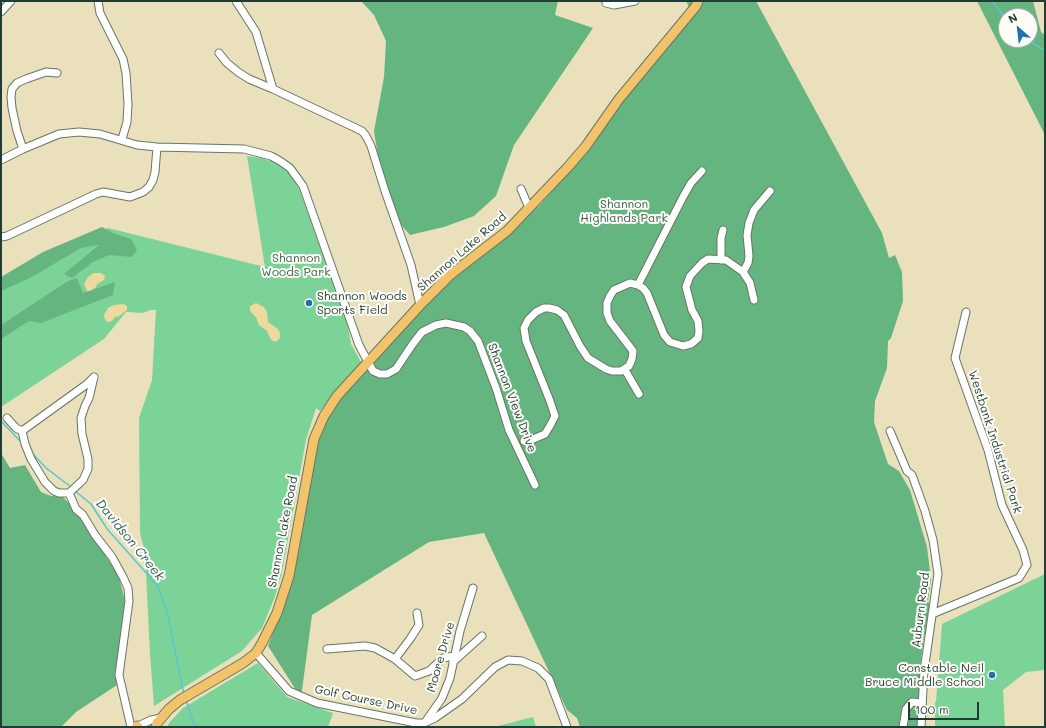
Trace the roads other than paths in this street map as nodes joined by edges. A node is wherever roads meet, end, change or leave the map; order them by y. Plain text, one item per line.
1 (11, 1) edge
2 (98, 1) edge
3 (236, 1) edge
4 (635, 1) edge
5 (698, 1) edge
6 (606, 3) dead end
7 (1, 12) edge
8 (219, 53) dead end
9 (57, 73) dead end
10 (273, 89) junction
11 (122, 139) junction
12 (157, 148) junction
13 (23, 149) junction
14 (1, 160) edge
15 (702, 171) dead end
16 (520, 190) dead end
17 (770, 191) dead end
18 (529, 208) junction
19 (723, 230) dead end
20 (1, 237) edge
21 (721, 260) junction
22 (743, 272) junction
23 (638, 285) junction
24 (754, 300) dead end
25 (420, 305) junction
26 (966, 312) dead end
27 (369, 362) junction
28 (625, 370) junction
29 (639, 394) dead end
30 (7, 418) dead end
31 (22, 431) junction
32 (890, 431) dead end
33 (517, 446) junction
34 (535, 485) dead end
35 (69, 492) junction
36 (473, 588) dead end
37 (417, 613) dead end
38 (932, 614) junction
39 (482, 636) dead end
40 (327, 648) dead end
41 (256, 653) junction
42 (395, 659) junction
43 (453, 659) junction
44 (922, 703) junction
45 (161, 718) junction
46 (423, 725) edge
47 (131, 727) edge
48 (137, 727) edge
49 (156, 727) edge
50 (567, 727) edge
51 (903, 727) edge
52 (922, 727) edge

1 - 7 street
2 - 11 street
3 - 10 street
4 - 6 street
5 - 18 main road, Shannon Lake Road
8 - 10 street
9 - 13 street
10 - 25 street
11 - 12 street
11 - 13 street
12 - 20 street
12 - 27 street
13 - 14 street
15 - 23 street
16 - 18 street
17 - 22 street
18 - 25 main road, Shannon Lake Road
19 - 21 street
21 - 22 street
21 - 23 street
22 - 24 street
23 - 28 street
25 - 27 main road, Shannon Lake Road
26 - 38 street, Westbank Industrial Park
27 - 33 street, Shannon View Drive
27 - 41 main road, Shannon Lake Road
28 - 29 street
28 - 33 street
30 - 31 street
31 - 35 street
31 - 35 street
32 - 38 street, Auburn Road
33 - 34 street, Shannon View Drive
35 - 47 street
36 - 43 street, Moore Drive
37 - 42 street
38 - 44 street, Auburn Road
39 - 43 street
40 - 42 street
41 - 45 main road, Shannon Lake Road
41 - 46 street, Golf Course Drive
42 - 43 street
43 - 46 street, Moore Drive
44 - 51 street
44 - 52 street, Auburn Road
45 - 48 street
45 - 49 main road, Shannon Lake Road
46 - 50 street, Golf Course Drive

